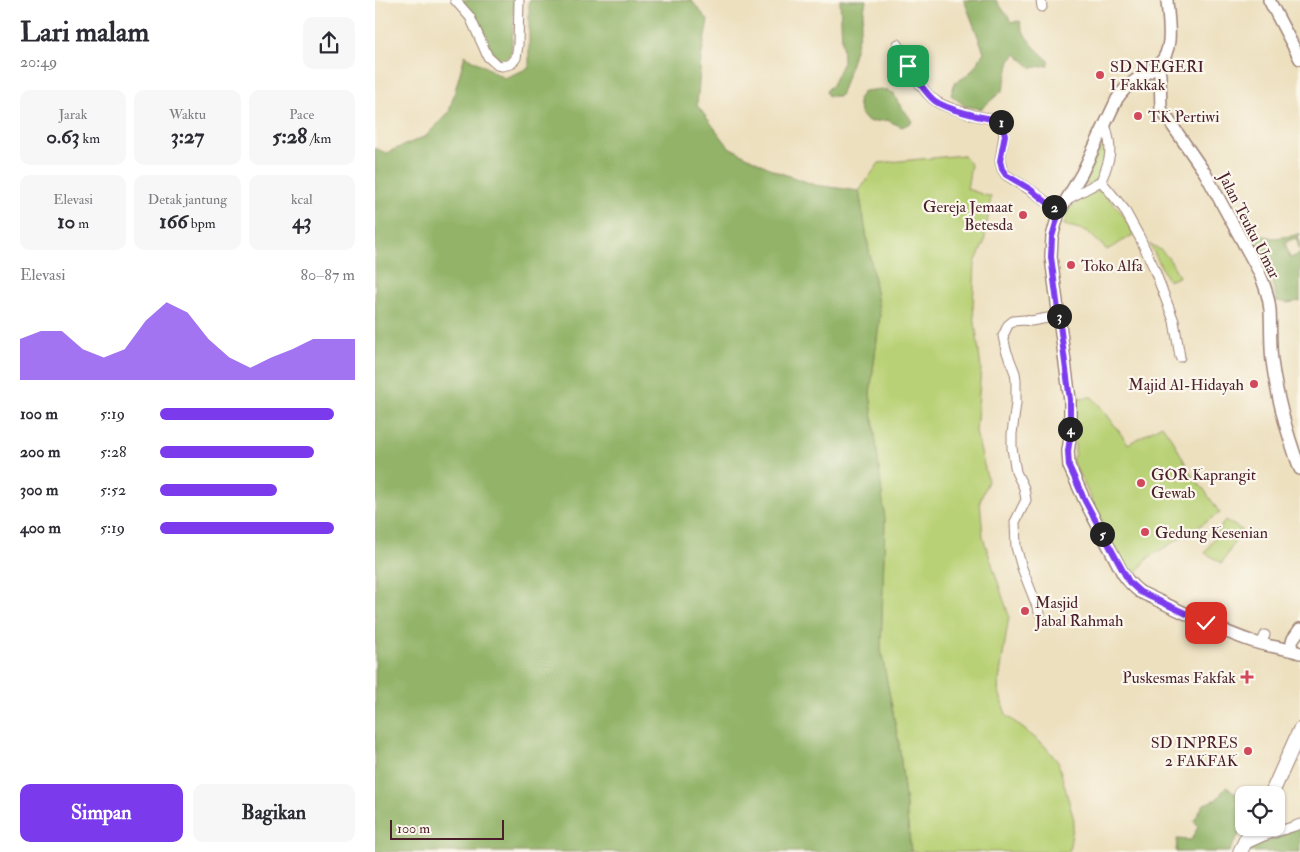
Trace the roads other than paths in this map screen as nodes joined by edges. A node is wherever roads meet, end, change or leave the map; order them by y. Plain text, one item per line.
1 (455, 0) edge
2 (519, 0) edge
3 (1167, 0) edge
4 (1269, 0) edge
5 (898, 44) dead end
6 (1300, 59) edge
7 (1158, 65) junction
8 (1105, 124) junction
9 (1101, 181) junction
10 (1066, 200) junction
11 (1059, 212) junction
12 (1059, 316) junction
13 (1180, 357) dead end
14 (1300, 469) edge
15 (1041, 614) dead end
16 (1300, 629) edge
17 (1295, 651) edge
18 (1300, 730) edge
19 (1275, 786) edge
20 (1300, 824) edge
21 (1248, 836) edge
22 (1241, 849) edge

1 - 2 street
3 - 7 main road
4 - 6 main road
5 - 11 street
7 - 8 main road
7 - 14 main road, Jalan Teuku Umar
8 - 9 street
8 - 10 main road
9 - 10 street
9 - 13 street
10 - 11 main road
11 - 12 main road
12 - 15 street
12 - 17 main road
16 - 17 main road
18 - 19 main road
20 - 22 street
21 - 22 main road

